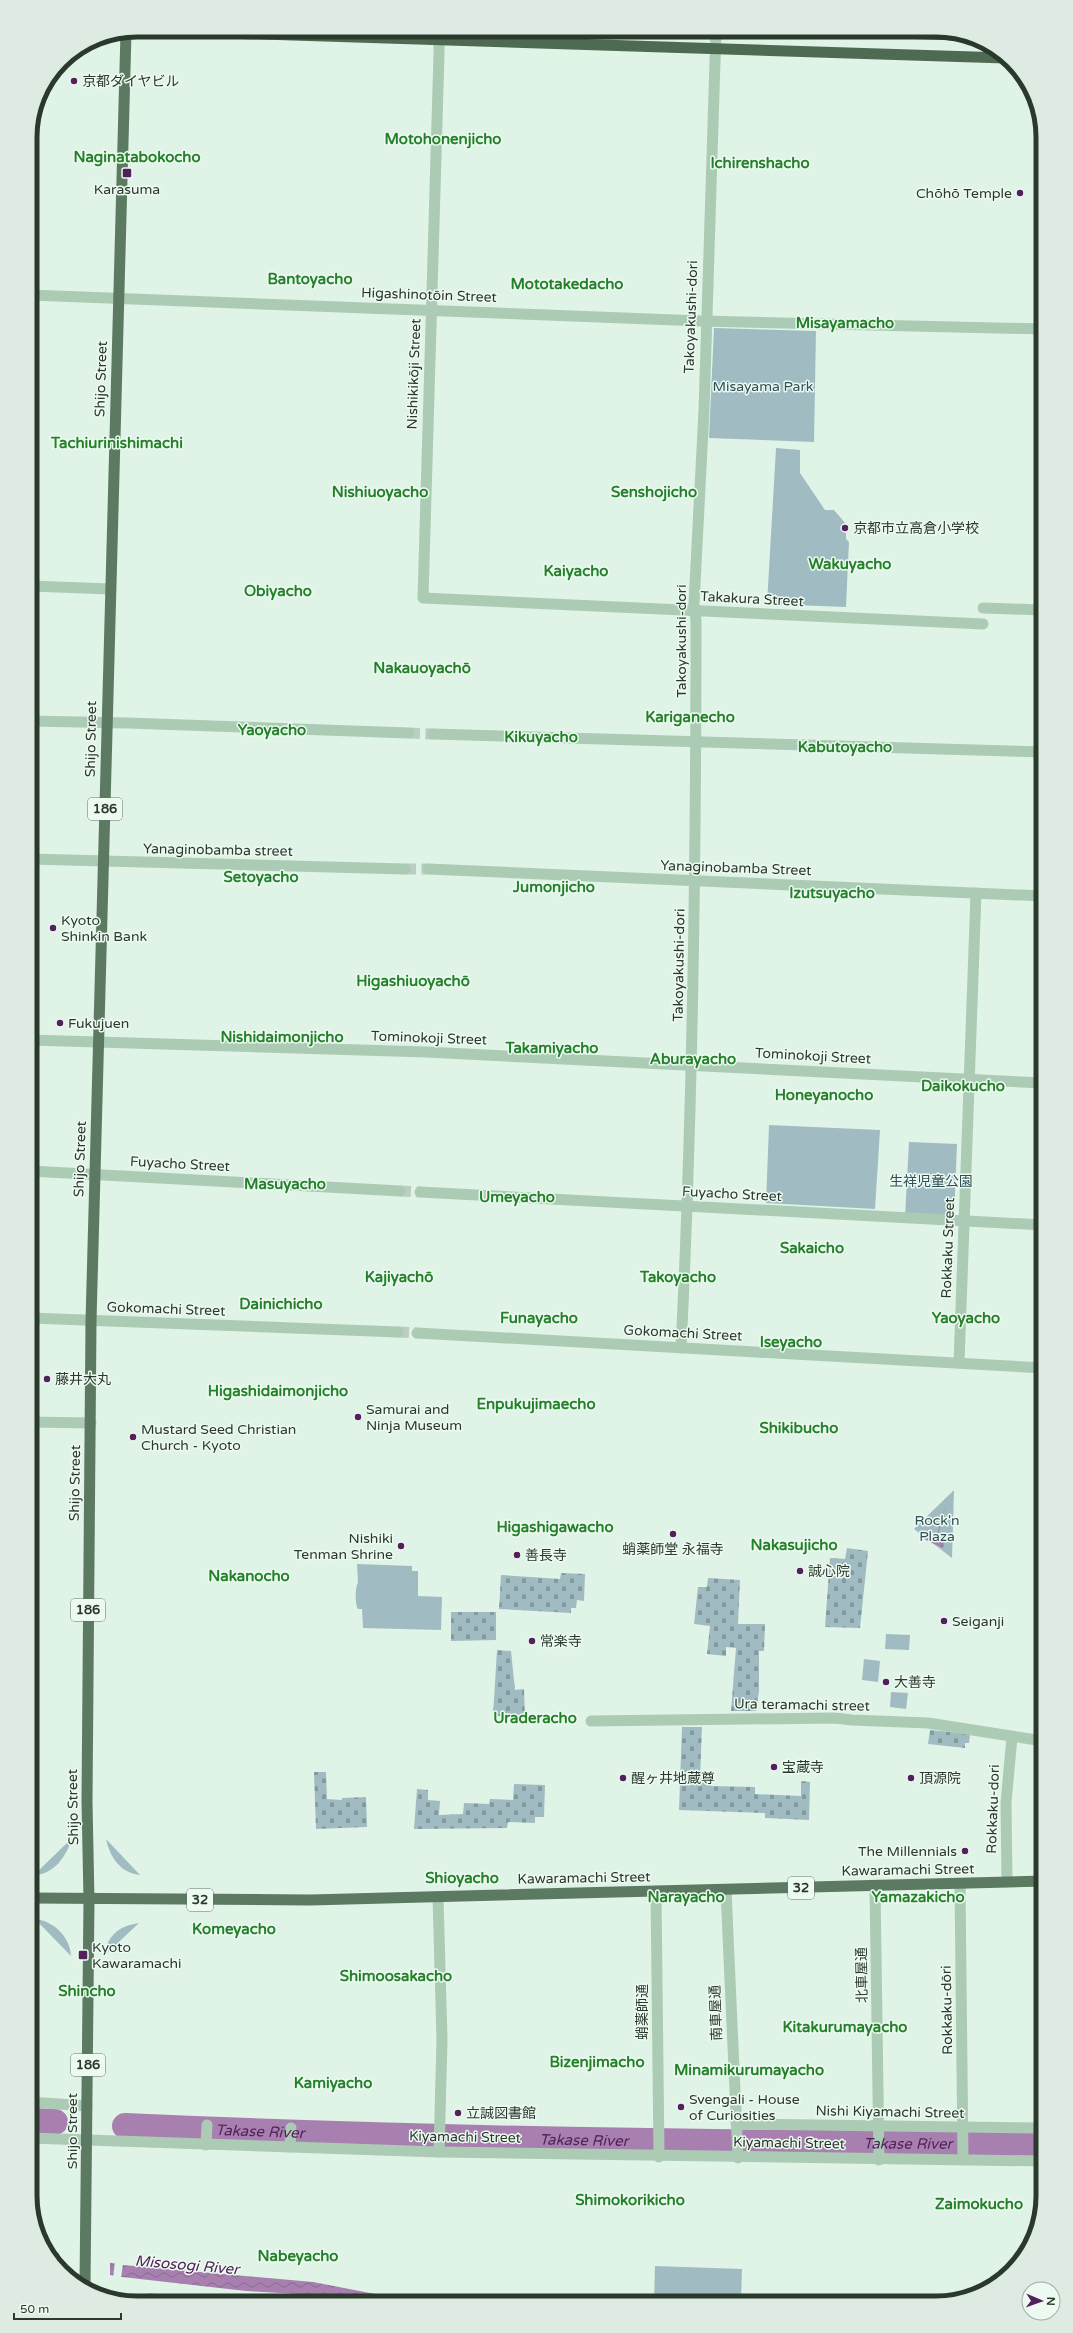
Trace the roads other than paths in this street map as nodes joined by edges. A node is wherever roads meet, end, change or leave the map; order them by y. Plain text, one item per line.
1 (438, 37) edge
2 (490, 37) edge
3 (716, 37) edge
4 (126, 38) edge
5 (715, 50) junction
6 (997, 58) edge
7 (37, 294) edge
8 (118, 297) junction
9 (431, 310) junction
10 (706, 321) junction
11 (1036, 328) edge
12 (37, 586) edge
13 (110, 590) junction
14 (423, 598) joint
15 (983, 608) dead end
16 (1036, 610) edge
17 (695, 611) junction
18 (984, 624) dead end
19 (37, 721) edge
20 (107, 722) junction
21 (408, 733) tunnel mouth
22 (433, 734) tunnel mouth
23 (696, 743) junction
24 (1036, 752) edge
25 (37, 859) edge
26 (103, 863) junction
27 (405, 869) tunnel mouth
28 (428, 869) tunnel mouth
29 (696, 882) junction
30 (976, 893) junction
31 (1036, 896) edge
32 (37, 1040) edge
33 (99, 1043) junction
34 (692, 1066) junction
35 (969, 1079) junction
36 (1036, 1083) edge
37 (37, 1171) edge
38 (95, 1174) junction
39 (400, 1191) tunnel mouth
40 (420, 1192) tunnel mouth
41 (688, 1207) junction
42 (964, 1222) junction
43 (1036, 1225) edge
44 (37, 1318) edge
45 (91, 1321) junction
46 (398, 1332) tunnel mouth
47 (417, 1333) tunnel mouth
48 (681, 1348) junction
49 (959, 1363) junction
50 (1036, 1368) edge
51 (37, 1422) edge
52 (91, 1423) junction
53 (591, 1721) dead end
54 (1012, 1737) junction
55 (1036, 1740) edge
56 (1036, 1881) edge
57 (1007, 1882) junction
58 (960, 1884) junction
59 (875, 1886) junction
60 (726, 1890) junction
61 (656, 1892) junction
62 (438, 1897) junction
63 (37, 1898) edge
64 (89, 1900) junction
65 (37, 2102) edge
66 (87, 2106) junction
67 (1036, 2128) edge
68 (737, 2129) junction
69 (879, 2132) junction
70 (963, 2132) junction
71 (37, 2138) edge
72 (87, 2141) junction
73 (440, 2147) junction
74 (659, 2152) junction
75 (738, 2153) junction
76 (879, 2155) junction
77 (963, 2156) junction
78 (1036, 2161) edge
79 (85, 2282) edge

1 - 9 street, Nishikikōji Street
2 - 5 highway
3 - 5 street, Takoyakushi-dori
4 - 8 main road, Shijo Street / 186
5 - 6 highway
5 - 10 street, Takoyakushi-dori
7 - 8 street, Higashinotōin Street
8 - 9 street, Higashinotōin Street
8 - 13 main road, Shijo Street / 186
9 - 10 street, Higashinotōin Street
9 - 14 street, Nishikikōji Street
10 - 11 street, Higashinotōin Street
10 - 17 street, Takoyakushi-dori
12 - 13 street
13 - 20 main road, Shijo Street / 186
14 - 17 street, Takakura Street
15 - 16 street
17 - 18 street, Takakura Street
17 - 23 street, Takoyakushi-dori
19 - 20 street
20 - 21 street
20 - 26 main road, Shijo Street / 186
22 - 23 street
23 - 24 street
23 - 29 street, Takoyakushi-dori
25 - 26 street, Yanaginobamba street
26 - 27 street, Yanaginobamba street
26 - 33 main road, Shijo Street / 186
28 - 29 street, Yanaginobamba Street
29 - 30 street, Yanaginobamba Street
29 - 34 street, Takoyakushi-dori
30 - 31 street, Yanaginobamba Street
30 - 35 street, Rokkaku Street
32 - 33 street, Tominokoji Street
33 - 34 street, Tominokoji Street
33 - 38 main road, Shijo Street / 186
34 - 35 street, Tominokoji Street
34 - 41 street, Takoyakushi-dori
35 - 36 street, Tominokoji Street
35 - 42 street, Rokkaku Street
37 - 38 street, Fuyacho Street
38 - 39 street, Fuyacho Street
38 - 45 main road, Shijo Street / 186
40 - 41 street, Fuyacho Street
41 - 42 street, Fuyacho Street
41 - 48 street, Takoyakushi-dori
42 - 43 street, Fuyacho Street
42 - 49 street, Rokkaku Street
44 - 45 street, Gokomachi Street
45 - 46 street, Gokomachi Street
45 - 52 main road, Shijo Street / 186
47 - 48 street, Gokomachi Street
48 - 49 street, Gokomachi Street
49 - 50 street, Gokomachi Street
51 - 52 street
52 - 64 main road, Shijo Street / 186
53 - 54 street, Ura teramachi street
54 - 55 street, Ura teramachi street
54 - 57 street, Rokkaku-dori
56 - 57 main road, Kawaramachi Street / 32
57 - 58 main road, Kawaramachi Street / 32
58 - 59 main road, Kawaramachi Street / 32
58 - 70 street, Rokkaku-dōri
59 - 60 main road, Kawaramachi Street / 32
59 - 69 street, 北車屋通
60 - 61 main road, Kawaramachi Street / 32
60 - 68 street, 南車屋通
61 - 62 main road, Kawaramachi Street / 32
61 - 74 street, 蛸薬師通
62 - 64 main road, Kawaramachi Street / 32
62 - 73 street
63 - 64 main road, Kawaramachi Street / 32
64 - 66 main road, Shijo Street / 186
65 - 66 street
66 - 72 main road, Shijo Street / 186
67 - 70 street, Nishi Kiyamachi Street
68 - 69 street, Nishi Kiyamachi Street
68 - 75 street, 南車屋通
69 - 70 street, Nishi Kiyamachi Street
69 - 76 street, 北車屋通
70 - 77 street, Rokkaku-dōri
71 - 72 street, Kiyamachi Street
72 - 73 street, Kiyamachi Street
72 - 79 main road, Shijo Street / 186
73 - 74 street, Kiyamachi Street
74 - 75 street, Kiyamachi Street
75 - 76 street, Kiyamachi Street
76 - 77 street, Kiyamachi Street
77 - 78 street, Kiyamachi Street

